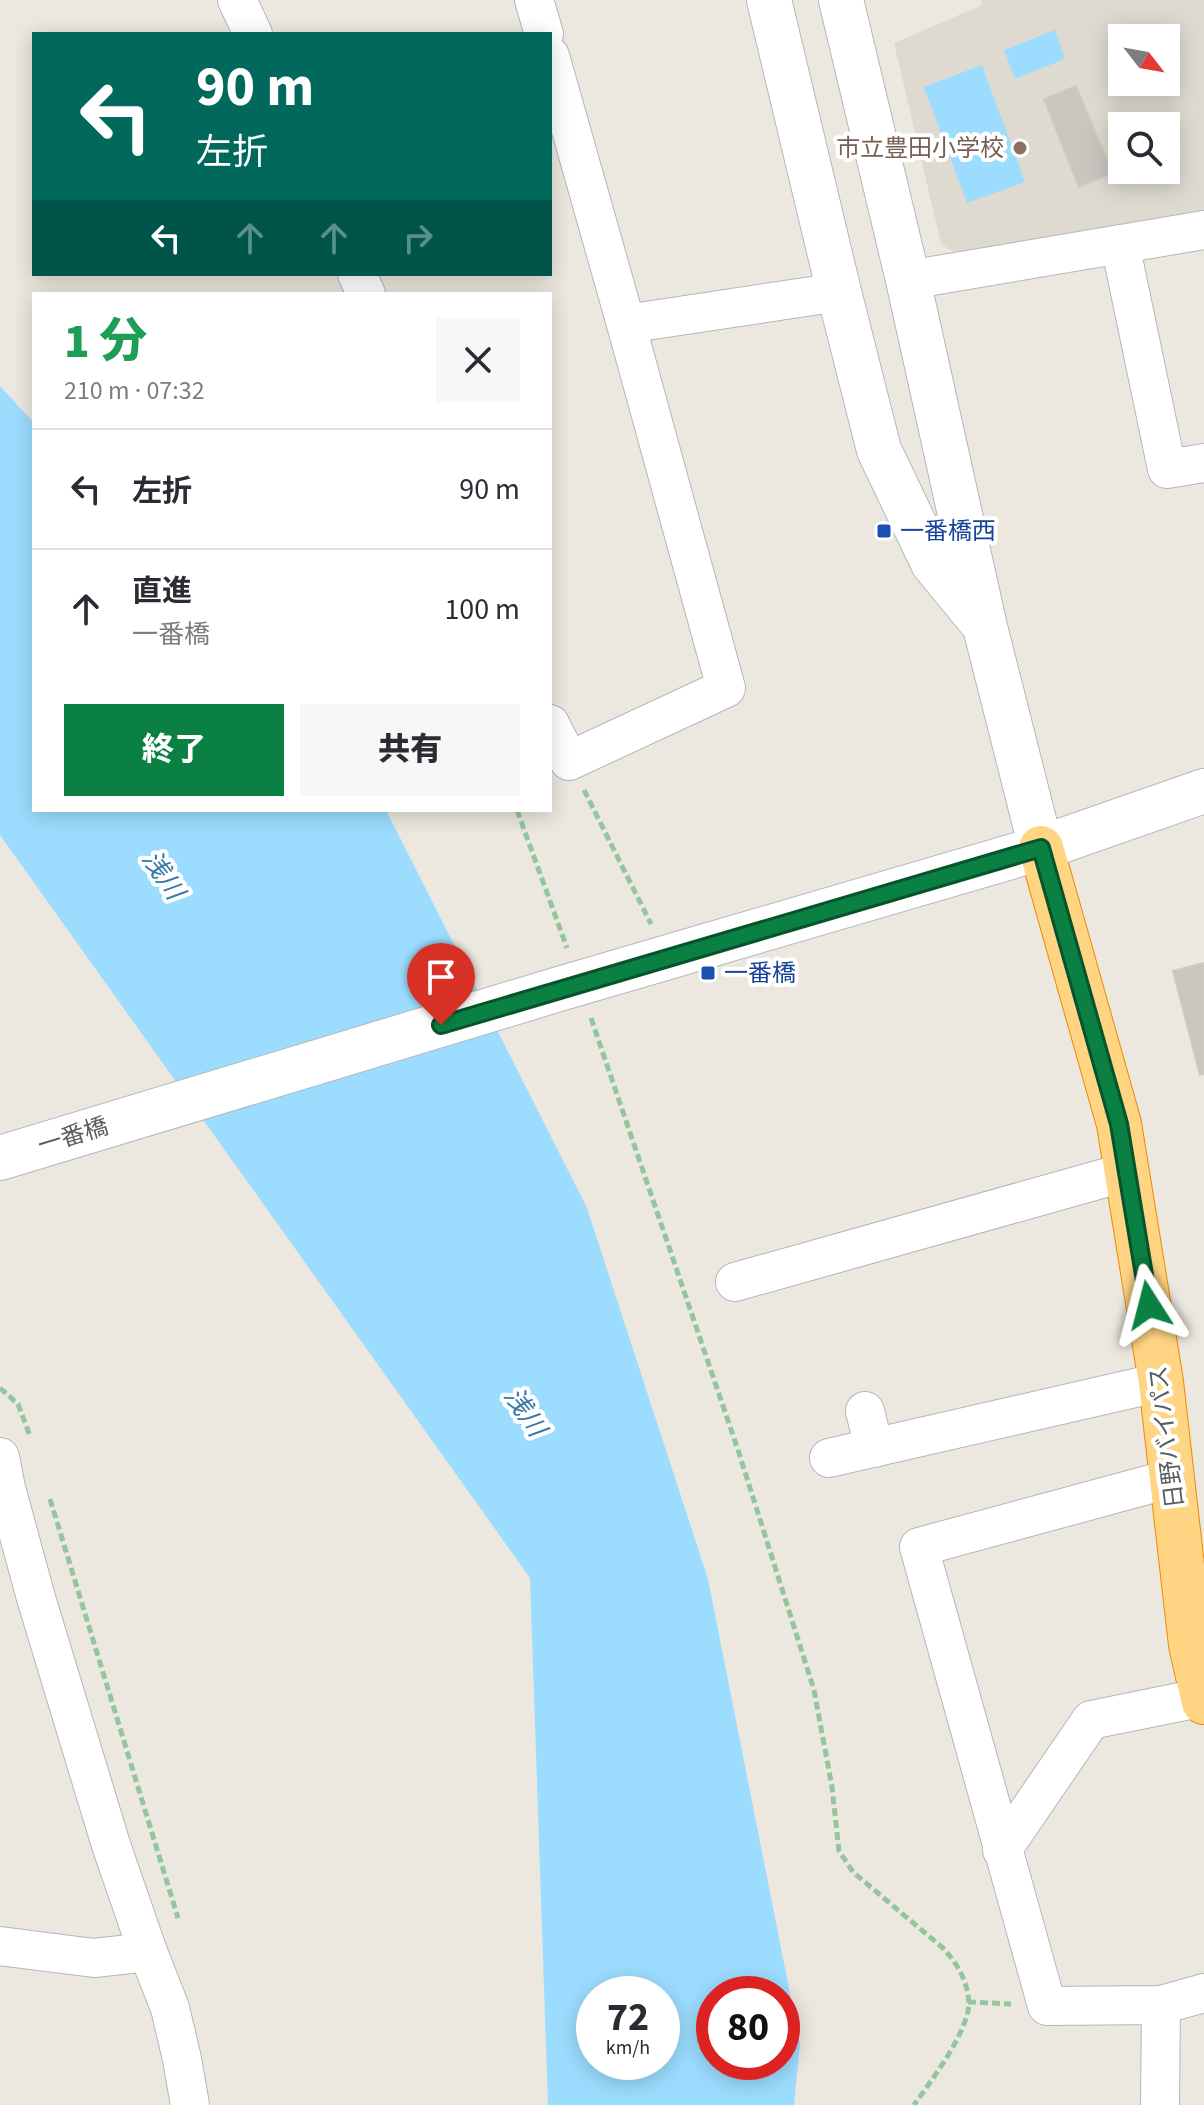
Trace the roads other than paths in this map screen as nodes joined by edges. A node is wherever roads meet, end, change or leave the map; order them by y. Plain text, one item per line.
1 (237, 0) edge
2 (534, 0) edge
3 (769, 0) edge
4 (841, 0) edge
5 (252, 32) edge
6 (543, 32) edge
7 (552, 63) edge
8 (1204, 230) edge
9 (1120, 244) junction
10 (908, 280) junction
11 (839, 292) junction
12 (626, 324) junction
13 (1204, 463) edge
14 (985, 627) junction
15 (552, 728) edge
16 (1204, 791) edge
17 (1041, 848) junction
18 (0, 1158) edge
19 (1126, 1172) junction
20 (735, 1282) dead end
21 (1161, 1382) junction
22 (865, 1411) dead end
23 (16, 1448) edge
24 (874, 1448) junction
25 (829, 1458) dead end
26 (1173, 1478) junction
27 (1204, 1699) edge
28 (1002, 1850) junction
29 (0, 1946) edge
30 (148, 1952) junction
31 (1204, 1993) edge
32 (1161, 2005) junction
33 (190, 2105) edge
34 (1160, 2105) edge

1 - 5 street
2 - 6 street
3 - 11 street
4 - 10 street
7 - 12 street
8 - 9 street
9 - 10 street
9 - 13 street
10 - 14 street
11 - 12 street
11 - 14 street
12 - 15 street
14 - 17 street
16 - 17 street, 一番橋
17 - 18 street, 一番橋
17 - 19 highway, 日野バイパス
19 - 20 street
19 - 21 highway, 日野バイパス
21 - 24 street
21 - 26 highway, 日野バイパス
22 - 24 street
23 - 30 street
24 - 25 street
26 - 27 highway, 日野バイパス
26 - 28 street
27 - 28 street
28 - 32 street
29 - 30 street
30 - 33 street
31 - 32 street
32 - 34 street

